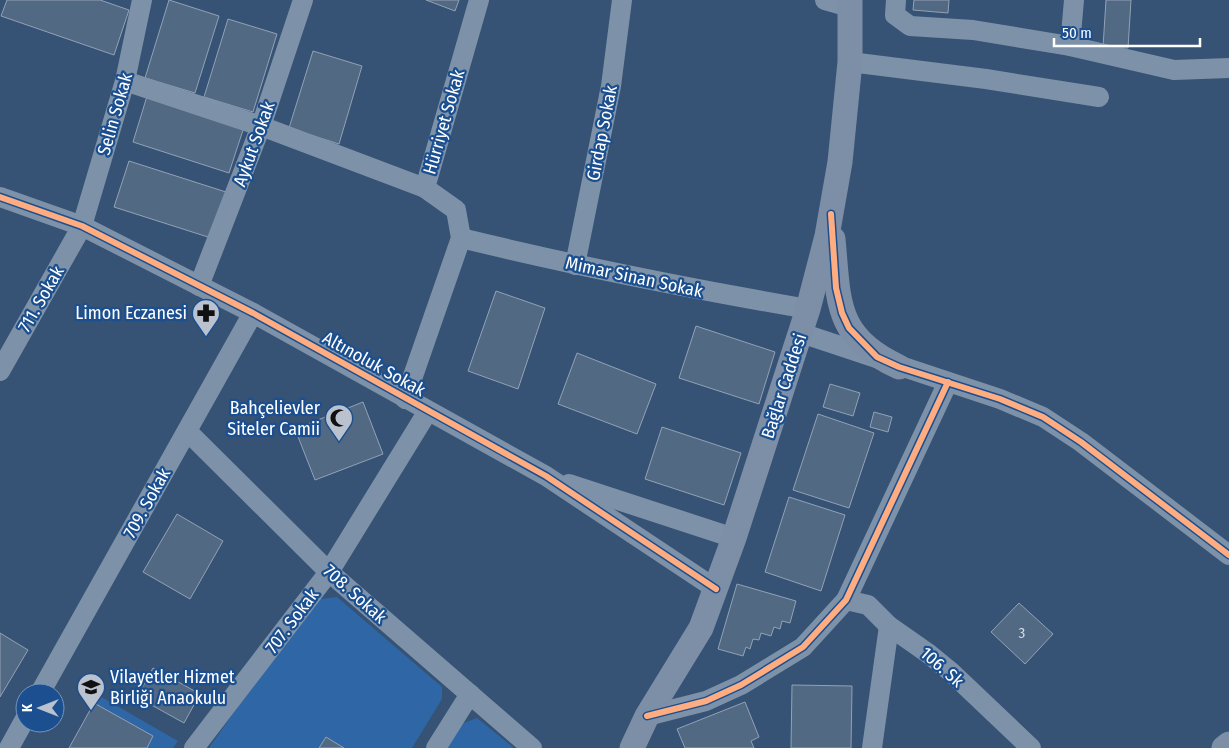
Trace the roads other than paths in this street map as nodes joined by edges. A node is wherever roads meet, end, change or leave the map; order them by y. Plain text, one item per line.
1 (142, 0) edge
2 (303, 0) edge
3 (479, 0) edge
4 (622, 0) edge
5 (825, 0) edge
6 (896, 0) edge
7 (1074, 0) edge
8 (850, 4) edge
9 (1070, 46) junction
10 (850, 62) junction
11 (1229, 68) edge
12 (125, 81) junction
13 (1099, 97) dead end
14 (261, 126) junction
15 (425, 188) junction
16 (0, 197) edge
17 (831, 214) junction
18 (82, 226) junction
19 (461, 238) junction
20 (575, 266) junction
21 (199, 286) junction
22 (808, 309) junction
23 (253, 313) junction
24 (801, 333) junction
25 (899, 367) junction
26 (0, 372) edge
27 (948, 382) junction
28 (405, 399) junction
29 (428, 412) junction
30 (187, 431) junction
31 (546, 476) junction
32 (734, 538) junction
33 (1226, 554) edge
34 (329, 572) junction
35 (716, 589) junction
36 (846, 600) junction
37 (889, 626) junction
38 (46, 683) edge
39 (470, 694) junction
40 (647, 716) junction
41 (17, 733) edge
42 (1229, 744) edge
43 (9, 748) edge
44 (194, 748) edge
45 (436, 748) edge
46 (532, 748) edge
47 (632, 748) edge
48 (872, 748) edge
49 (1031, 748) edge
50 (1224, 748) edge

1 - 12 street, Selin Sokak
2 - 14 street, Aykut Sokak
3 - 15 street, Hürriyet Sokak
4 - 20 street, Girdap Sokak
5 - 8 street
6 - 9 street
7 - 9 street
8 - 10 main road, Bağlar Caddesi
9 - 11 street
10 - 13 street
10 - 17 main road, Bağlar Caddesi
12 - 14 street
12 - 18 street, Selin Sokak
14 - 15 street
14 - 21 street, Aykut Sokak
15 - 19 street, Hürriyet Sokak
16 - 18 street, Altınoluk Sokak
17 - 22 main road, Bağlar Caddesi
17 - 25 main road
18 - 21 street, Altınoluk Sokak
18 - 26 street, 711. Sokak
19 - 20 street, Mimar Sinan Sokak
19 - 28 street, Hürriyet Sokak
20 - 22 street, Mimar Sinan Sokak
21 - 23 street, Altınoluk Sokak
22 - 24 main road, Bağlar Caddesi
23 - 28 street, Altınoluk Sokak
23 - 30 street, 709. Sokak
24 - 25 street
24 - 32 main road, Bağlar Caddesi
25 - 27 street
27 - 33 street
27 - 36 street
28 - 29 street, Altınoluk Sokak
29 - 31 street, Altınoluk Sokak
29 - 34 street, 707. Sokak
30 - 34 street, 708. Sokak
30 - 38 street, 709. Sokak
31 - 32 street, Altınoluk Sokak
31 - 35 street, Altınoluk Sokak
32 - 35 main road, Bağlar Caddesi
34 - 39 street, 708. Sokak
34 - 44 street, 707. Sokak
35 - 40 main road, Bağlar Caddesi
36 - 37 street, 106. Sk
36 - 40 street
37 - 48 street
37 - 49 street, 106. Sk
39 - 45 street
39 - 46 street, 708. Sokak
40 - 47 main road, Bağlar Caddesi
41 - 43 street
42 - 50 main road

